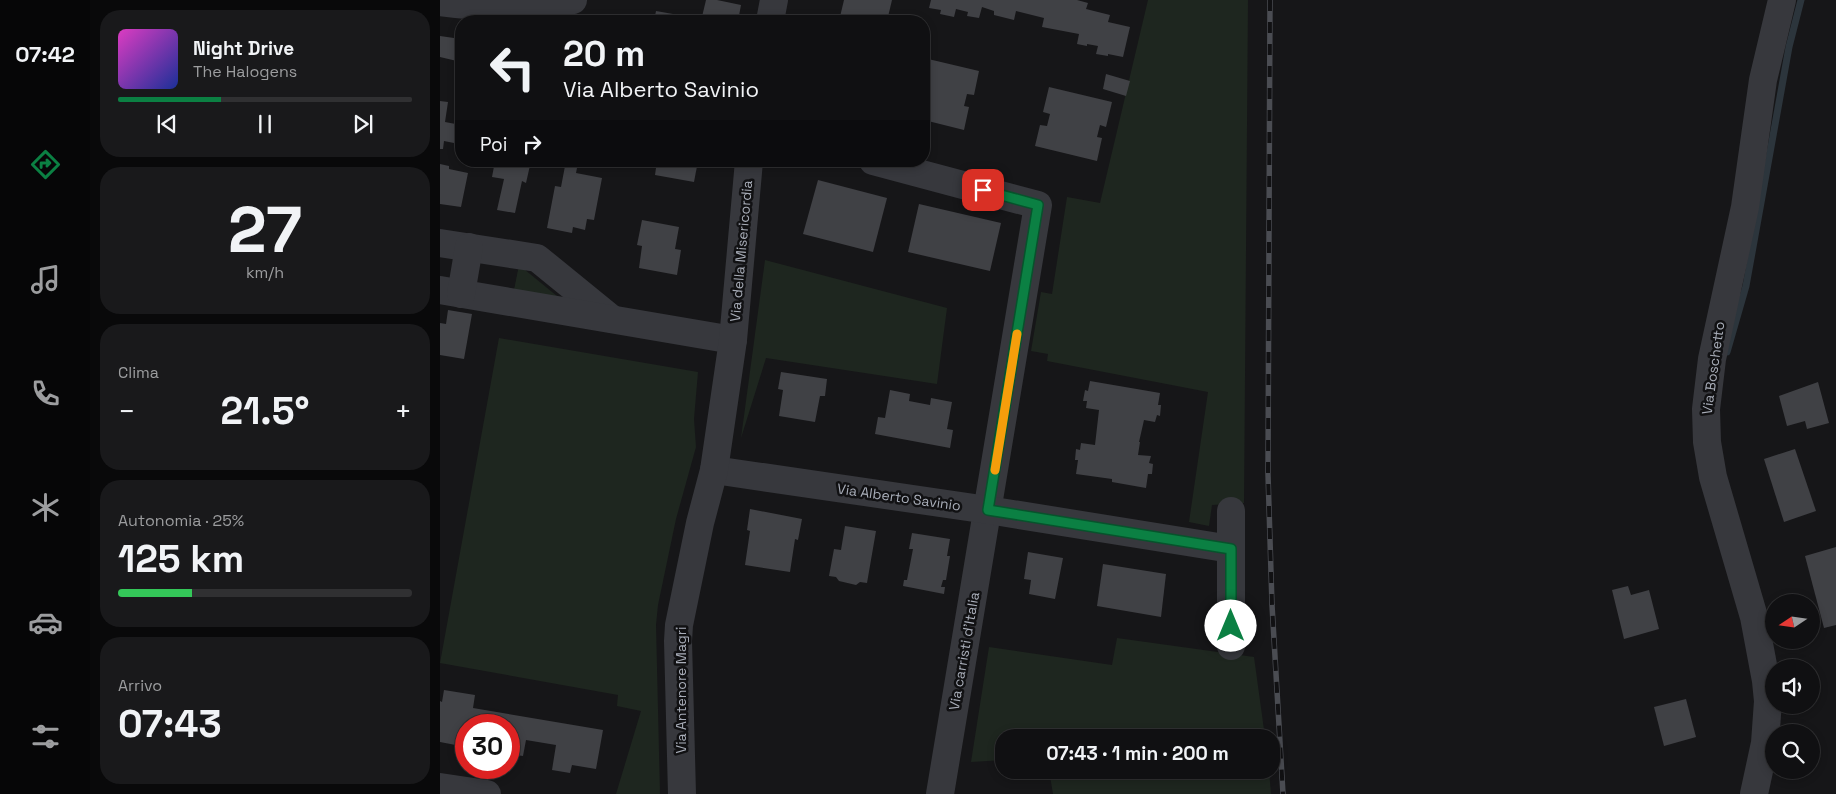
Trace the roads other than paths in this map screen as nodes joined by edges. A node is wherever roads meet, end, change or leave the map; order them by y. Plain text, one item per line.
1 (573, 0) edge
2 (774, 0) edge
3 (1782, 0) edge
4 (440, 2) edge
5 (771, 15) edge
6 (748, 167) edge
7 (896, 167) edge
8 (440, 243) edge
9 (469, 247) junction
10 (450, 292) edge
11 (613, 320) junction
12 (733, 340) junction
13 (714, 470) junction
14 (988, 510) junction
15 (1231, 511) dead end
16 (1231, 549) junction
17 (1231, 646) dead end
18 (440, 786) edge
19 (941, 793) edge
20 (487, 794) edge
21 (682, 794) edge
22 (1754, 794) edge

1 - 4 street
2 - 5 street
3 - 22 street, Via Boschetto
6 - 12 street, Via della Misericordia
7 - 14 street, Via carristi d'Italia
8 - 9 street
9 - 10 street, Via della Misericordia
9 - 11 street
10 - 11 street, Via della Misericordia
11 - 12 street, Via della Misericordia
12 - 13 street, Via della Misericordia
13 - 14 street, Via Alberto Savinio
13 - 21 street, Via Antenore Magri
14 - 16 street, Via Alberto Savinio
14 - 19 street, Via carristi d'Italia
15 - 16 street
16 - 17 street
18 - 20 street

